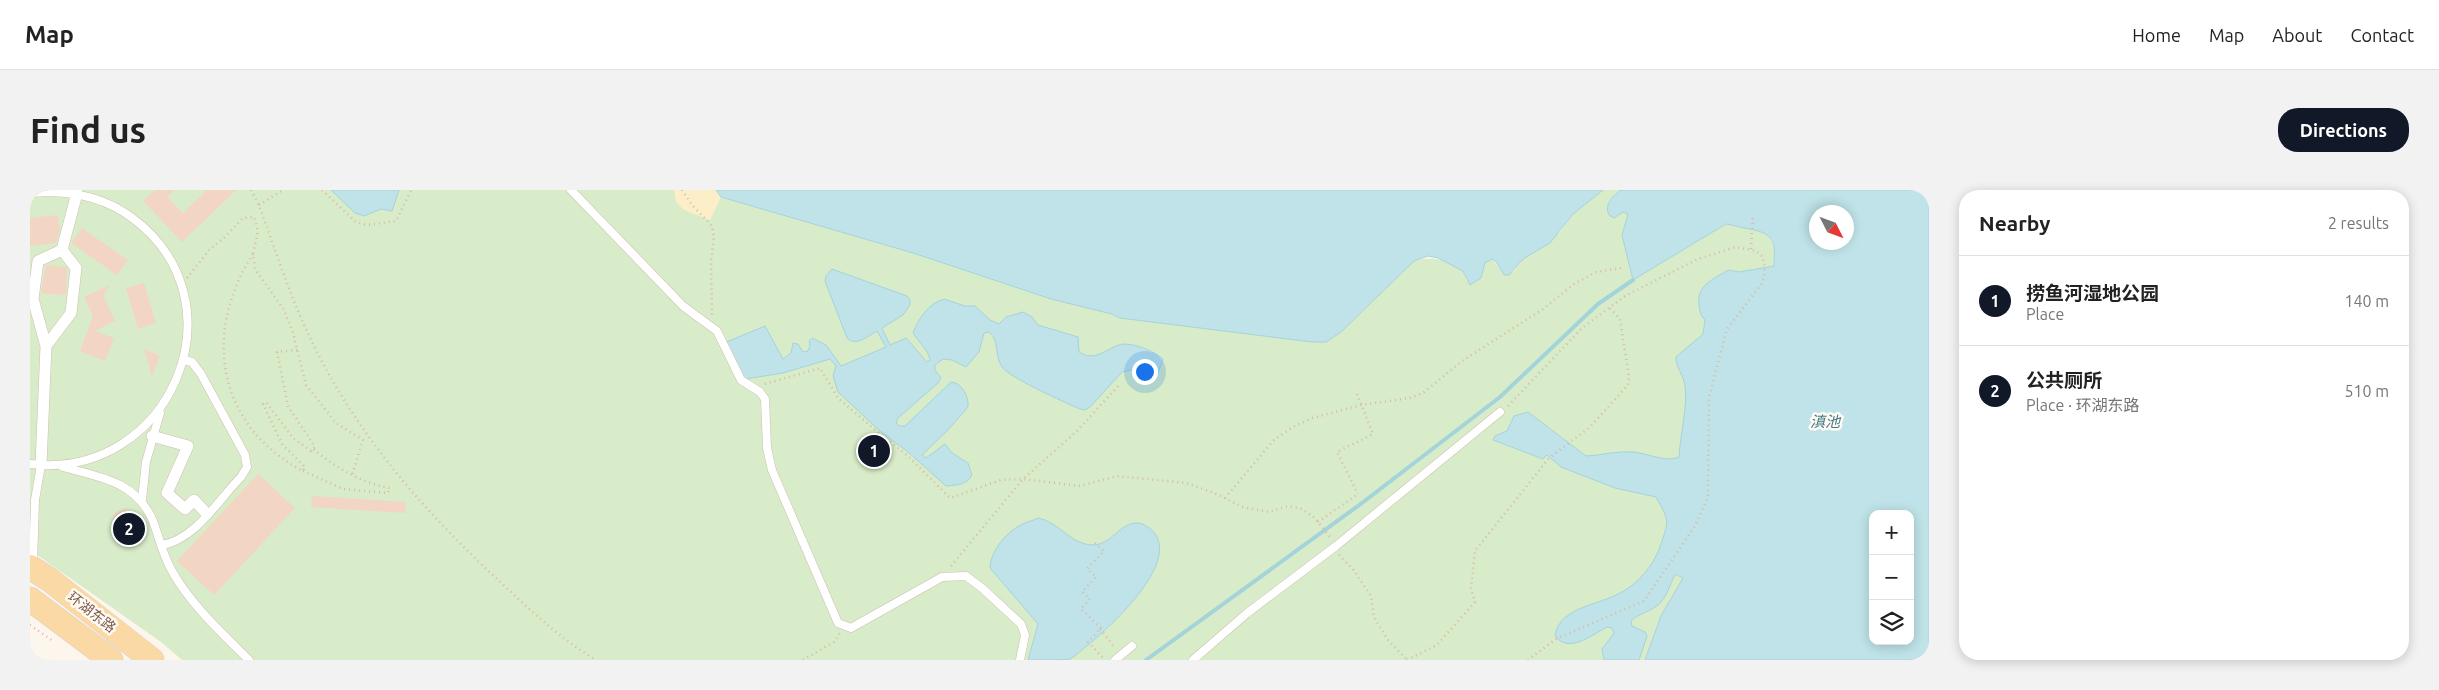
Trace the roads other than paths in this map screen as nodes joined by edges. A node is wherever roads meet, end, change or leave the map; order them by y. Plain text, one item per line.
1 (571, 190) edge
2 (30, 193) edge
3 (77, 193) junction
4 (62, 250) junction
5 (46, 346) junction
6 (184, 360) junction
7 (161, 409) junction
8 (1500, 412) road end
9 (152, 436) junction
10 (36, 465) edge
11 (58, 465) junction
12 (142, 500) junction
13 (207, 514) junction
14 (162, 544) junction
15 (31, 568) edge
16 (30, 599) edge
17 (1132, 646) dead end
18 (1118, 657) edge
19 (111, 660) edge
20 (152, 660) edge
21 (249, 660) edge
22 (1020, 660) edge
23 (1193, 660) edge

1 - 22 lane
2 - 3 lane
3 - 4 street
3 - 6 lane
4 - 5 street
4 - 5 street
5 - 10 street
6 - 7 lane
6 - 13 lane
7 - 9 lane
7 - 11 lane
8 - 23 lane
9 - 12 lane
9 - 13 street
10 - 11 lane
10 - 15 lane
11 - 12 lane
12 - 14 lane
13 - 14 lane
14 - 21 lane
15 - 20 main road, 环湖东路
16 - 19 main road, 环湖东路
17 - 18 lane

